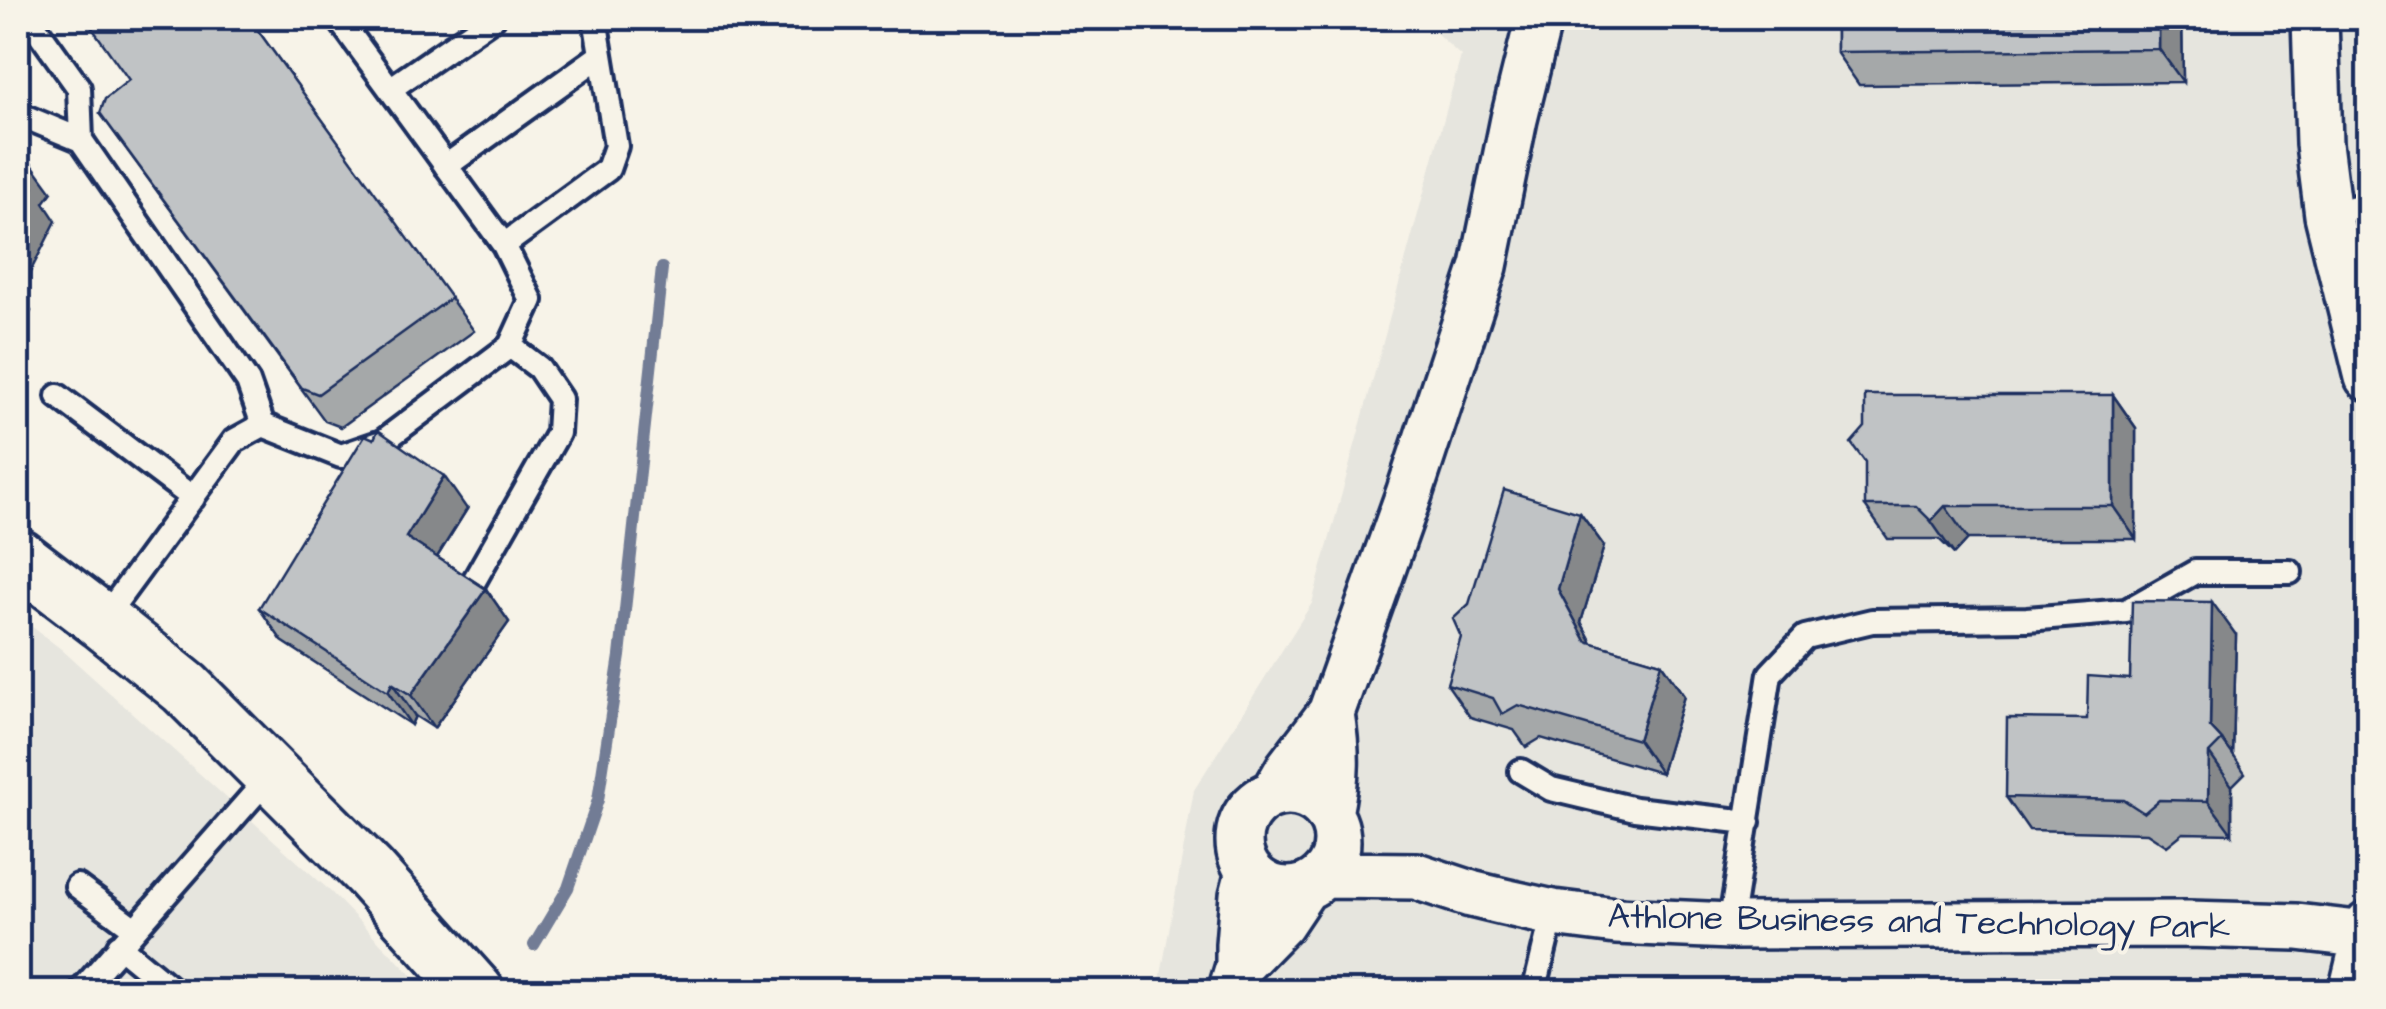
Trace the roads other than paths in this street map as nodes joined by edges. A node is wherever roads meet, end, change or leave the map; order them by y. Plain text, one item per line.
1 (29, 18) edge
2 (338, 18) edge
3 (493, 18) edge
4 (595, 18) edge
5 (1539, 18) edge
6 (2315, 18) edge
7 (601, 55) junction
8 (390, 89) junction
9 (18, 108) edge
10 (81, 140) junction
11 (446, 166) junction
12 (2348, 211) edge
13 (504, 245) junction
14 (510, 346) junction
15 (2368, 377) edge
16 (58, 396) dead end
17 (263, 425) junction
18 (193, 498) junction
19 (18, 557) edge
20 (2290, 572) dead end
21 (474, 581) edge
22 (102, 621) junction
23 (1331, 714) junction
24 (1521, 771) dead end
25 (271, 775) junction
26 (1274, 794) junction
27 (1332, 821) junction
28 (1748, 822) junction
29 (1250, 872) junction
30 (1416, 876) junction
31 (1314, 881) junction
32 (77, 886) dead end
33 (1552, 913) junction
34 (1730, 926) junction
35 (2367, 930) edge
36 (127, 937) junction
37 (1235, 979) edge
38 (80, 992) edge
39 (175, 992) edge
40 (476, 992) edge
41 (1534, 992) edge
42 (2352, 992) edge

1 - 10 lane
2 - 8 lane
3 - 8 lane
4 - 7 lane
5 - 23 street
6 - 12 street
7 - 11 lane
7 - 13 lane
8 - 11 lane
9 - 10 lane
10 - 17 lane
11 - 13 lane
12 - 15 street
13 - 14 lane
14 - 17 lane
14 - 21 lane
16 - 18 lane
17 - 18 lane
18 - 22 lane
19 - 22 main road
20 - 28 lane
22 - 25 main road
23 - 26 street
23 - 27 street
24 - 28 lane
25 - 36 lane
25 - 40 main road
26 - 27 street, Athlone Business and Technology Park
26 - 29 street
27 - 30 street, Athlone Business and Technology Park
27 - 31 street
28 - 34 lane
29 - 31 street, Athlone Business and Technology Park
29 - 37 street
30 - 31 street, Athlone Business and Technology Park
30 - 33 street, Athlone Business and Technology Park
31 - 37 street
32 - 36 lane
33 - 34 street, Athlone Business and Technology Park
33 - 41 lane
34 - 35 street, Athlone Business and Technology Park
35 - 42 street, Athlone Business and Technology Park
36 - 38 lane
36 - 39 lane

